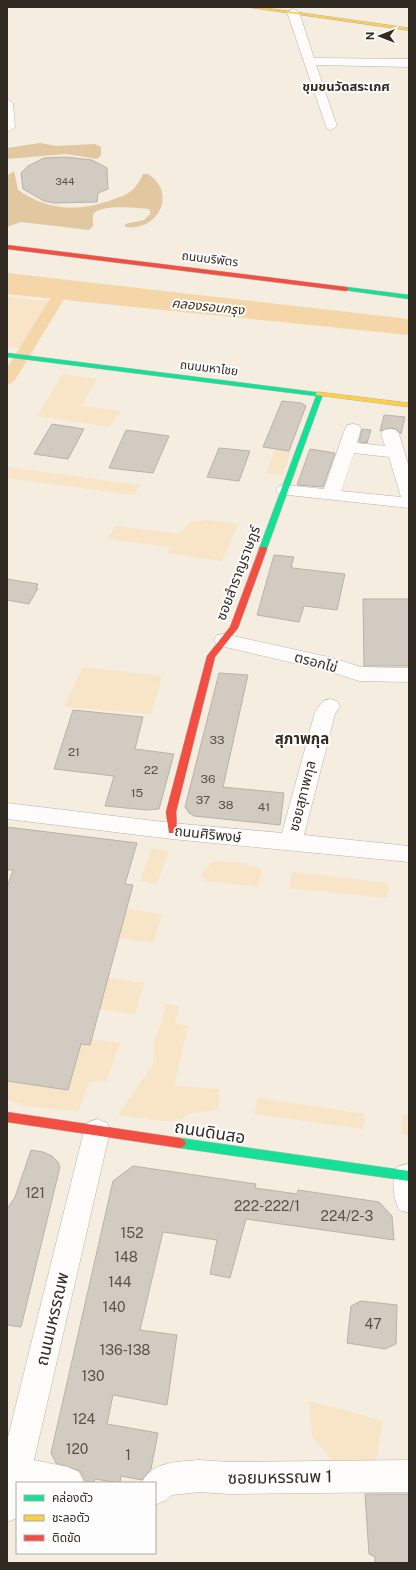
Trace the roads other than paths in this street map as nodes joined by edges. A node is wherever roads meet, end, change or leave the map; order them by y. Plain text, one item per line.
1 (249, 7) edge
2 (293, 12) junction
3 (409, 29) edge
4 (310, 61) junction
5 (409, 63) edge
6 (7, 104) edge
7 (332, 126) dead end
8 (8, 128) edge
9 (7, 247) edge
10 (409, 296) edge
11 (7, 355) edge
12 (320, 394) junction
13 (409, 405) edge
14 (353, 429) dead end
15 (390, 434) dead end
16 (347, 447) junction
17 (396, 453) junction
18 (285, 490) junction
19 (331, 495) junction
20 (409, 495) edge
21 (409, 503) edge
22 (224, 640) junction
23 (409, 674) edge
24 (330, 706) dead end
25 (7, 811) edge
26 (172, 831) junction
27 (291, 842) junction
28 (409, 854) edge
29 (7, 1117) edge
30 (97, 1131) junction
31 (408, 1185) edge
32 (15, 1472) junction
33 (409, 1476) edge
34 (63, 1482) edge
35 (156, 1488) edge
36 (7, 1506) edge

1 - 2 street
2 - 3 street
2 - 4 street
4 - 5 street
4 - 7 street
6 - 8 street
9 - 10 street, ถนนบริพัตร
11 - 12 street, ถนนมหาไชย
12 - 13 street, ถนนมหาไชย
12 - 18 street, ซอยสำราญราษฎร์
14 - 16 street
15 - 17 street
16 - 17 street
16 - 19 street
17 - 20 street
18 - 19 street
18 - 22 street, ซอยสำราญราษฎร์
19 - 21 street
22 - 23 street, ตรอกไข่
22 - 26 street, ซอยสำราญราษฎร์
24 - 27 street, ซอยสุภาพกุล
25 - 26 street, ถนนศิริพงษ์
26 - 27 street, ถนนศิริพงษ์
27 - 28 street, ถนนศิริพงษ์
29 - 30 street, ถนนดินสอ
30 - 31 street, ถนนดินสอ
30 - 32 street, ถนนมหรรณพ
32 - 34 street
32 - 36 street, ถนนมหรรณพ
33 - 35 street, ซอยมหรรณพ 1

